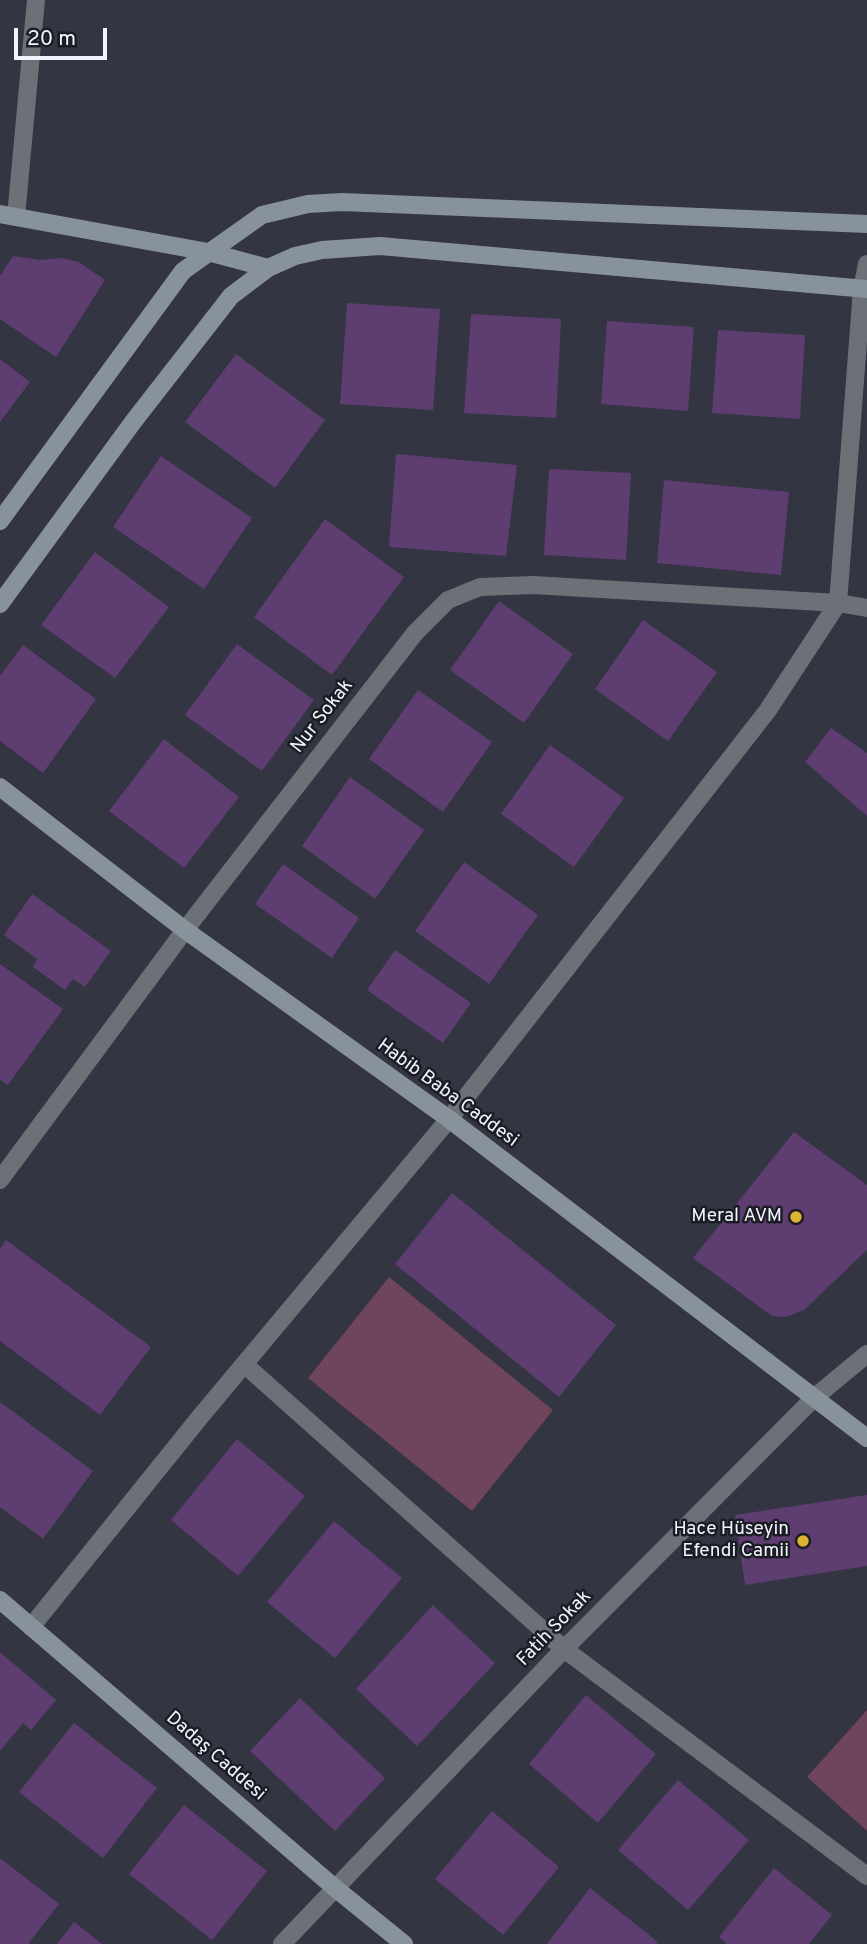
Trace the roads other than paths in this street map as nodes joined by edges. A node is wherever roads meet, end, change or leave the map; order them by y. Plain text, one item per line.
1 (36, 0) edge
2 (8, 215) edge
3 (867, 224) edge
4 (208, 251) junction
5 (867, 264) edge
6 (268, 268) junction
7 (864, 289) edge
8 (0, 521) edge
9 (838, 603) junction
10 (0, 604) edge
11 (867, 608) edge
12 (0, 788) edge
13 (185, 930) junction
14 (449, 1119) junction
15 (0, 1180) edge
16 (867, 1354) edge
17 (244, 1364) junction
18 (814, 1397) junction
19 (867, 1438) edge
20 (0, 1601) edge
21 (31, 1628) junction
22 (564, 1649) junction
23 (867, 1876) edge
24 (335, 1888) junction
25 (282, 1944) edge
26 (404, 1944) edge

1 - 2 street
2 - 4 street
3 - 4 street
4 - 6 street
4 - 8 street
5 - 7 street
6 - 7 street
6 - 10 street
7 - 9 street
9 - 11 street, Nur Sokak
9 - 13 street, Nur Sokak
9 - 14 street
12 - 13 street, Habib Baba Caddesi
13 - 14 street, Habib Baba Caddesi
13 - 15 street, Nur Sokak
14 - 17 street
14 - 18 street, Habib Baba Caddesi
16 - 18 street, Fatih Sokak
17 - 21 street
17 - 22 street
18 - 19 street, Habib Baba Caddesi
18 - 22 street, Fatih Sokak
20 - 21 street, Dadaş Caddesi
21 - 24 street, Dadaş Caddesi
22 - 23 street
22 - 24 street, Fatih Sokak
24 - 25 street, Fatih Sokak
24 - 26 street, Dadaş Caddesi

